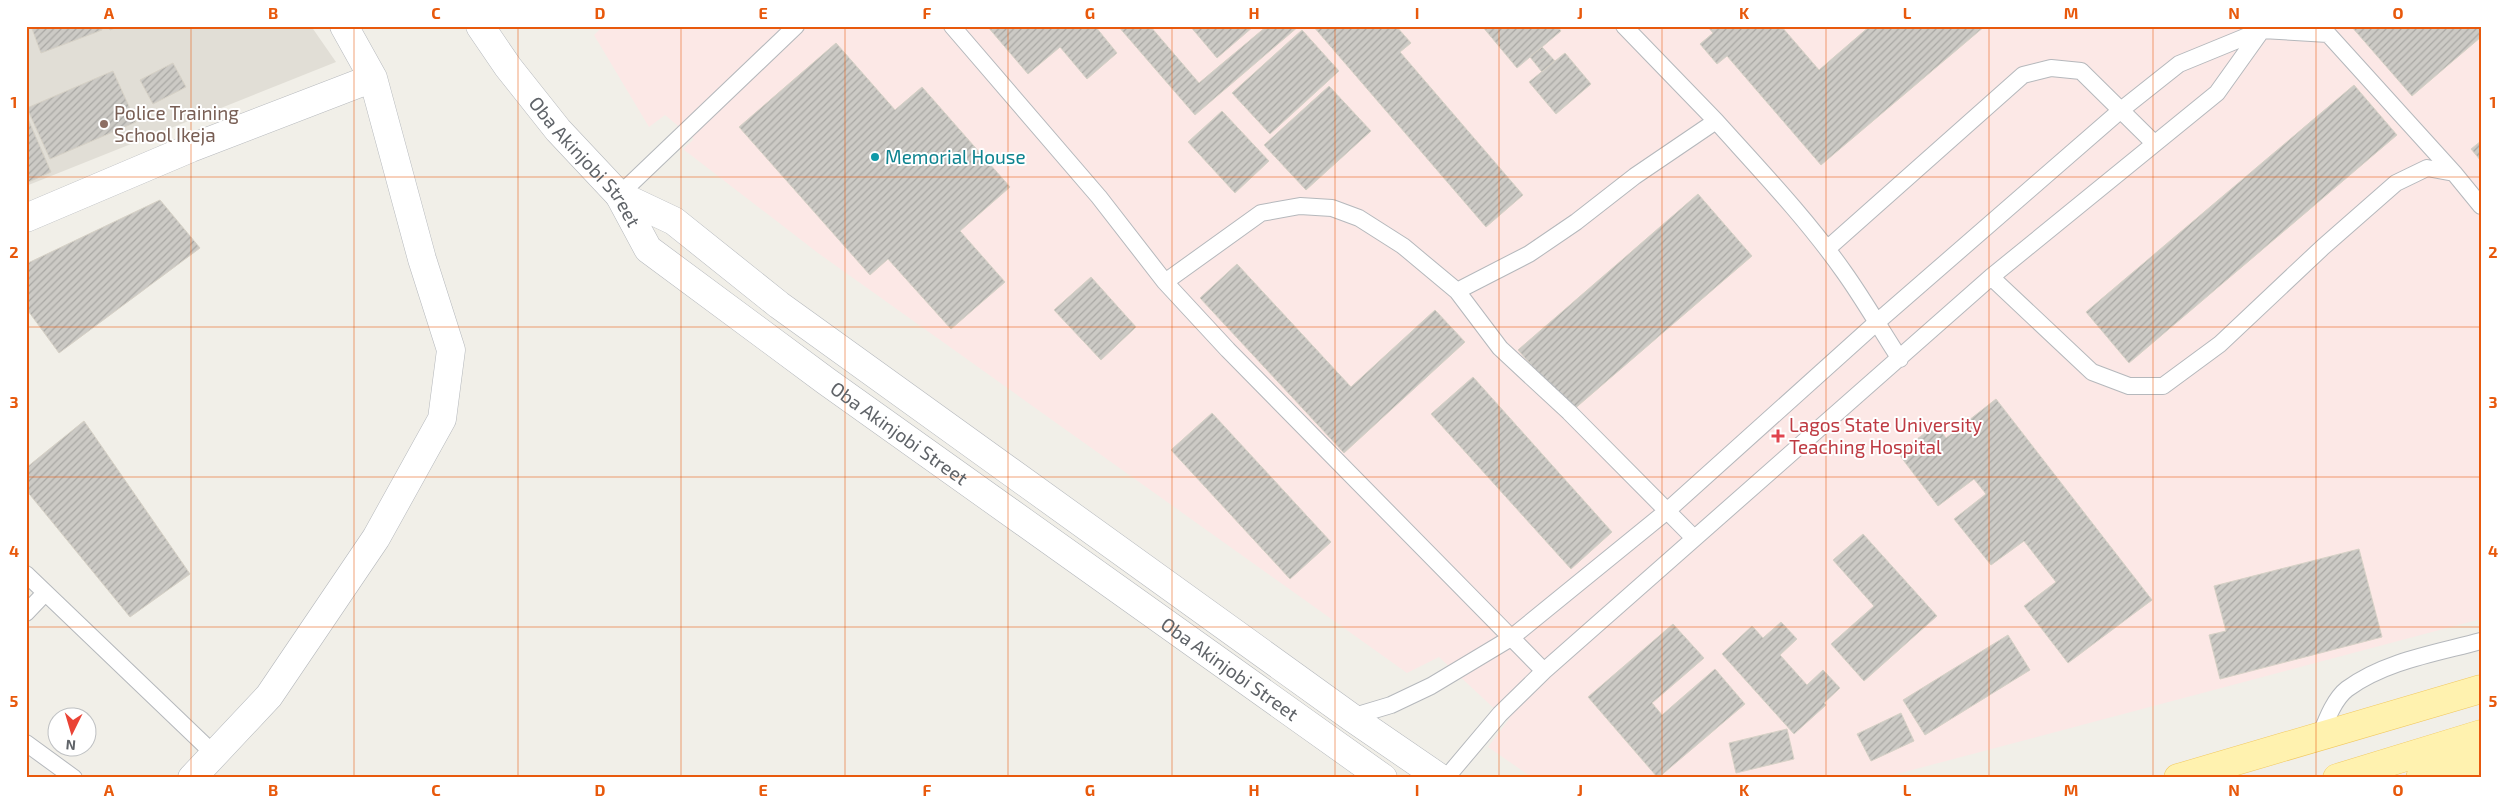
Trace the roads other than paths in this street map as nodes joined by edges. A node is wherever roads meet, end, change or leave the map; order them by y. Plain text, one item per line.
1 (344, 26) edge
2 (480, 26) edge
3 (796, 26) edge
4 (952, 26) edge
5 (1624, 26) edge
6 (2262, 28) edge
7 (373, 78) junction
8 (2121, 110) junction
9 (1716, 121) junction
10 (2153, 142) junction
11 (2454, 173) junction
12 (620, 195) junction
13 (2481, 206) edge
14 (26, 218) edge
15 (1827, 249) junction
16 (1991, 277) junction
17 (1165, 282) junction
18 (1457, 292) junction
19 (1876, 323) junction
20 (1900, 359) junction
21 (1667, 511) junction
22 (1694, 538) junction
23 (26, 574) edge
24 (46, 593) junction
25 (26, 613) edge
26 (1511, 638) junction
27 (2481, 641) edge
28 (1544, 671) junction
29 (2481, 689) edge
30 (1351, 717) junction
31 (2481, 734) edge
32 (2320, 736) junction
33 (26, 743) edge
34 (214, 754) junction
35 (2481, 760) edge
36 (1357, 768) edge
37 (74, 778) edge
38 (192, 778) edge
39 (1383, 778) edge
40 (1440, 778) edge
41 (1446, 778) edge
42 (2178, 778) edge
43 (2338, 778) edge
44 (2420, 778) edge

1 - 7 street
2 - 12 street, Oba Akinjobi Street
3 - 12 lane
4 - 17 lane
5 - 9 lane
6 - 8 lane
6 - 10 lane
6 - 11 lane
7 - 14 street
7 - 34 street
8 - 10 lane
8 - 15 lane
8 - 19 lane
9 - 15 lane
9 - 18 lane
10 - 16 lane
11 - 13 lane
11 - 16 lane
12 - 30 street
12 - 36 street, Oba Akinjobi Street
15 - 19 lane
16 - 20 lane
17 - 18 lane
17 - 26 lane
18 - 21 lane
19 - 20 lane
19 - 21 lane
20 - 22 lane
21 - 22 lane
21 - 26 lane
22 - 28 lane
23 - 24 lane
24 - 25 lane
24 - 34 lane
26 - 28 lane
26 - 30 lane
27 - 32 lane
28 - 41 lane
29 - 32 main road
30 - 40 street
31 - 43 main road
32 - 42 main road
33 - 37 lane
34 - 38 street
35 - 44 main road
36 - 39 street, Oba Akinjobi Street

